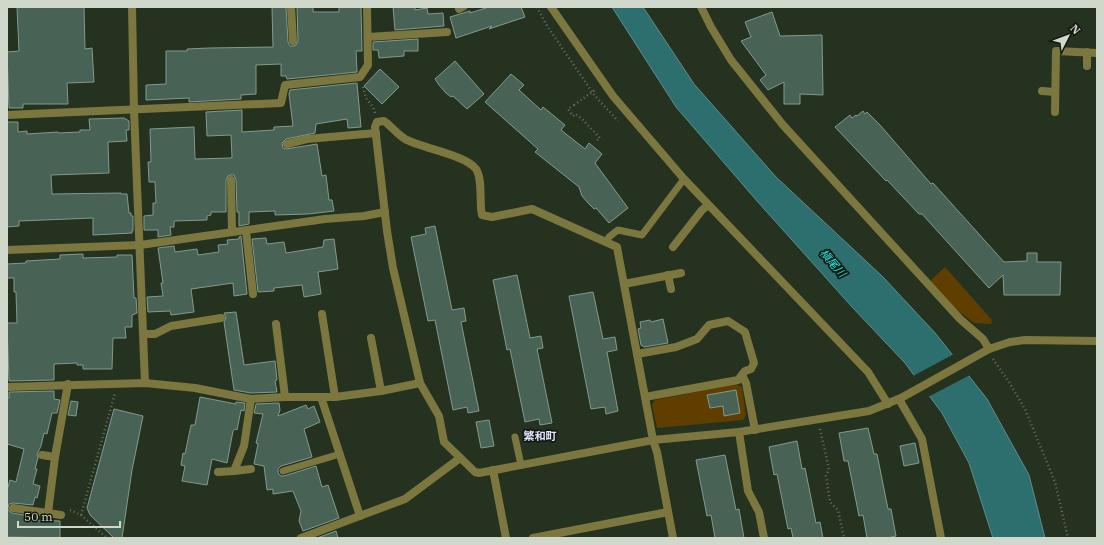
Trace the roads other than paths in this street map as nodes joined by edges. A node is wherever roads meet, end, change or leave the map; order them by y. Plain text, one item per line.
1 (132, 7) edge
2 (291, 7) edge
3 (367, 7) edge
4 (551, 7) edge
5 (701, 7) edge
6 (447, 32) dead end
7 (368, 37) junction
8 (293, 41) dead end
9 (1087, 52) junction
10 (1097, 53) edge
11 (1087, 66) dead end
12 (1042, 91) dead end
13 (1055, 92) junction
14 (134, 110) junction
15 (1055, 112) dead end
16 (7, 115) edge
17 (376, 133) junction
18 (286, 144) dead end
19 (684, 179) junction
20 (231, 180) dead end
21 (708, 205) junction
22 (385, 212) junction
23 (246, 231) junction
24 (232, 232) junction
25 (606, 242) junction
26 (140, 245) junction
27 (673, 247) dead end
28 (7, 250) edge
29 (681, 273) dead end
30 (668, 275) junction
31 (624, 284) junction
32 (671, 289) dead end
33 (253, 294) dead end
34 (322, 314) dead end
35 (221, 318) dead end
36 (276, 324) dead end
37 (144, 334) junction
38 (371, 338) dead end
39 (1097, 341) edge
40 (986, 351) junction
41 (637, 354) junction
42 (742, 375) junction
43 (420, 382) junction
44 (145, 383) junction
45 (68, 384) junction
46 (7, 387) edge
47 (382, 392) junction
48 (335, 396) junction
49 (285, 397) junction
50 (321, 397) junction
51 (645, 397) junction
52 (900, 398) junction
53 (251, 399) junction
54 (888, 404) junction
55 (754, 430) junction
56 (739, 432) junction
57 (515, 437) dead end
58 (653, 440) junction
59 (340, 454) junction
60 (42, 455) dead end
61 (55, 458) junction
62 (460, 458) junction
63 (521, 465) junction
64 (251, 469) dead end
65 (493, 470) junction
66 (234, 471) junction
67 (283, 471) dead end
68 (218, 472) dead end
69 (13, 508) dead end
70 (668, 512) junction
71 (48, 513) junction
72 (61, 514) road end
73 (360, 516) junction
74 (300, 538) edge
75 (506, 538) edge
76 (533, 538) edge
77 (673, 538) edge
78 (764, 538) edge
79 (941, 538) edge

1 - 14 street
2 - 8 street
3 - 7 street
4 - 19 street
5 - 40 street
6 - 7 street
7 - 14 street
9 - 10 street
9 - 11 street
9 - 13 street
12 - 13 street
13 - 15 street
14 - 16 street
14 - 26 street
17 - 18 street
17 - 22 street
17 - 25 street
19 - 21 street
19 - 25 lane
20 - 24 street
21 - 27 street
21 - 54 street
22 - 23 street
22 - 43 street
23 - 24 street
23 - 33 street
24 - 26 street
25 - 31 street
26 - 28 street
26 - 37 street
29 - 30 street
30 - 31 street
30 - 32 street
31 - 41 street
34 - 48 street
35 - 37 street
36 - 49 street
37 - 44 street
38 - 47 street
39 - 40 street
40 - 52 street
41 - 42 street
41 - 51 street
42 - 51 street
42 - 55 street
43 - 47 street
43 - 62 street
44 - 45 street
44 - 53 street
45 - 46 street
45 - 61 street
47 - 48 street
48 - 50 street
49 - 50 street
49 - 53 street
50 - 59 street
51 - 58 street
52 - 54 street
52 - 79 street
53 - 66 street
54 - 55 street
55 - 56 street
56 - 58 street
56 - 78 street
57 - 63 lane
58 - 63 street
58 - 70 street
59 - 67 lane
59 - 73 street
60 - 61 street
61 - 71 street
62 - 65 street
62 - 73 street
63 - 65 street
64 - 66 street
65 - 75 street
66 - 68 street
69 - 71 street
70 - 76 street
70 - 77 street
71 - 72 street
73 - 74 street

